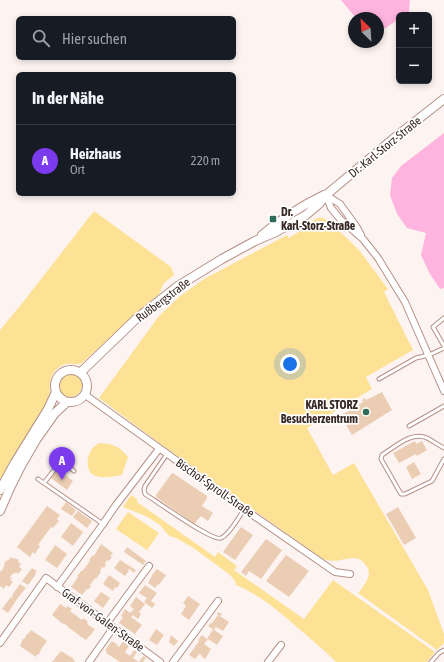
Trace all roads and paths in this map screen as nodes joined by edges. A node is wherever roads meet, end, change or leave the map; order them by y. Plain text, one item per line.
1 (444, 99) edge
2 (326, 195) junction
3 (363, 239) junction
4 (444, 318) edge
5 (444, 347) edge
6 (428, 355) junction
7 (80, 373) junction
8 (379, 379) dead end
9 (444, 391) edge
10 (56, 392) junction
11 (84, 394) junction
12 (67, 402) junction
13 (444, 406) edge
14 (409, 426) dead end
15 (444, 448) edge
16 (159, 449) junction
17 (167, 454) junction
18 (444, 459) edge
19 (74, 471) dead end
20 (38, 479) dead end
21 (44, 483) junction
22 (0, 490) edge
23 (244, 509) junction
24 (0, 511) edge
25 (103, 524) junction
26 (149, 566) dead end
27 (350, 574) dead end
28 (57, 587) junction
29 (218, 601) dead end
30 (107, 624) junction
31 (113, 628) junction
32 (0, 643) edge
33 (281, 645) dead end
34 (444, 650) edge
35 (89, 662) edge
36 (160, 662) edge
37 (173, 662) edge
38 (268, 662) edge
39 (431, 662) edge

1 - 2 street, Dr.-Karl-Storz-Straße
2 - 3 street
2 - 3 street
2 - 7 street, Rußbergstraße
3 - 6 street
4 - 5 lane
5 - 6 lane
6 - 8 lane
6 - 9 street
7 - 10 street
7 - 11 street
10 - 12 street
10 - 22 street
11 - 12 street
11 - 16 street, Bischof-Sproll-Straße
12 - 24 street
13 - 14 lane
15 - 18 lane
16 - 17 street, Bischof-Sproll-Straße
16 - 25 street
17 - 23 street, Bischof-Sproll-Straße
17 - 23 lane
19 - 21 lane
20 - 21 lane
21 - 25 lane
23 - 27 street, Bischof-Sproll-Straße
25 - 28 street
26 - 30 street
28 - 30 street, Graf-von-Galen-Straße
28 - 32 street, Graf-von-Galen-Straße
29 - 37 street
30 - 31 street, Graf-von-Galen-Straße
31 - 35 street
31 - 36 street, Graf-von-Galen-Straße
33 - 38 street
34 - 39 lane

